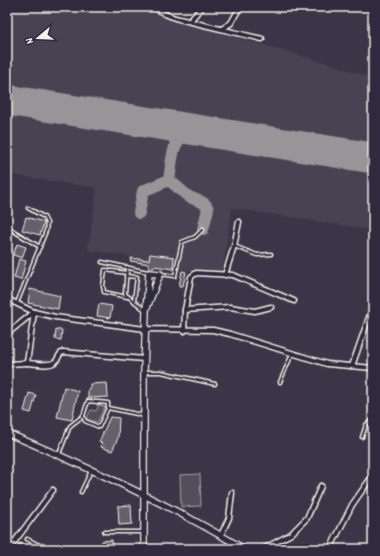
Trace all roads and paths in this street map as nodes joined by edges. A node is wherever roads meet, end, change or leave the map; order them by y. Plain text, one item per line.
1 (153, 7) edge
2 (202, 7) edge
3 (240, 7) edge
4 (190, 21) junction
5 (222, 30) junction
6 (262, 39) dead end
7 (28, 208) dead end
8 (239, 222) dead end
9 (7, 226) edge
10 (203, 228) dead end
11 (234, 246) junction
12 (40, 247) junction
13 (271, 254) dead end
14 (102, 262) dead end
15 (127, 267) junction
16 (149, 273) junction
17 (126, 274) junction
18 (160, 274) junction
19 (225, 275) junction
20 (127, 297) junction
21 (7, 299) edge
22 (134, 301) junction
23 (294, 301) dead end
24 (16, 304) junction
25 (373, 306) edge
26 (271, 307) dead end
27 (185, 310) junction
28 (146, 311) junction
29 (34, 312) junction
30 (145, 330) junction
31 (184, 330) junction
32 (7, 334) edge
33 (292, 354) junction
34 (144, 358) junction
35 (28, 363) junction
36 (7, 364) edge
37 (352, 366) junction
38 (373, 368) edge
39 (144, 372) junction
40 (280, 382) dead end
41 (215, 384) dead end
42 (108, 408) junction
43 (144, 415) junction
44 (83, 416) junction
45 (373, 419) edge
46 (8, 434) edge
47 (362, 437) dead end
48 (59, 454) junction
49 (91, 469) junction
50 (373, 475) edge
51 (371, 482) edge
52 (321, 486) dead end
53 (53, 490) dead end
54 (81, 492) dead end
55 (232, 493) dead end
56 (146, 495) junction
57 (104, 532) dead end
58 (145, 532) junction
59 (221, 535) junction
60 (27, 539) dead end
61 (9, 549) edge
62 (47, 549) edge
63 (144, 549) edge
64 (244, 549) edge
65 (262, 549) edge
66 (330, 549) edge

1 - 4 street
2 - 4 street
3 - 5 street
4 - 5 street
5 - 6 street
7 - 12 lane
8 - 11 street
9 - 12 lane
10 - 18 lane
11 - 13 lane
11 - 19 street
12 - 24 lane
14 - 15 lane
15 - 16 lane
15 - 17 lane
16 - 18 street
16 - 28 street
17 - 20 lane
17 - 20 lane
17 - 22 lane
18 - 28 street
19 - 23 street
19 - 27 street
20 - 22 lane
21 - 24 street
22 - 28 lane
24 - 29 street
25 - 37 street
26 - 27 street
27 - 31 street
28 - 30 street
29 - 30 street
29 - 32 street
29 - 35 street
30 - 31 street
30 - 34 street
31 - 33 street
33 - 37 street
33 - 40 lane
34 - 35 street
34 - 39 street
35 - 36 street
37 - 38 street
39 - 41 lane
39 - 43 street
42 - 43 lane
42 - 44 lane
42 - 44 lane
43 - 56 street
44 - 48 lane
45 - 47 lane
46 - 48 street
48 - 49 street
49 - 54 lane
49 - 56 street
50 - 51 street
51 - 66 street
52 - 65 street
53 - 61 street
55 - 59 street
56 - 58 street
56 - 59 street
57 - 58 lane
58 - 63 street
59 - 64 street
60 - 62 lane

